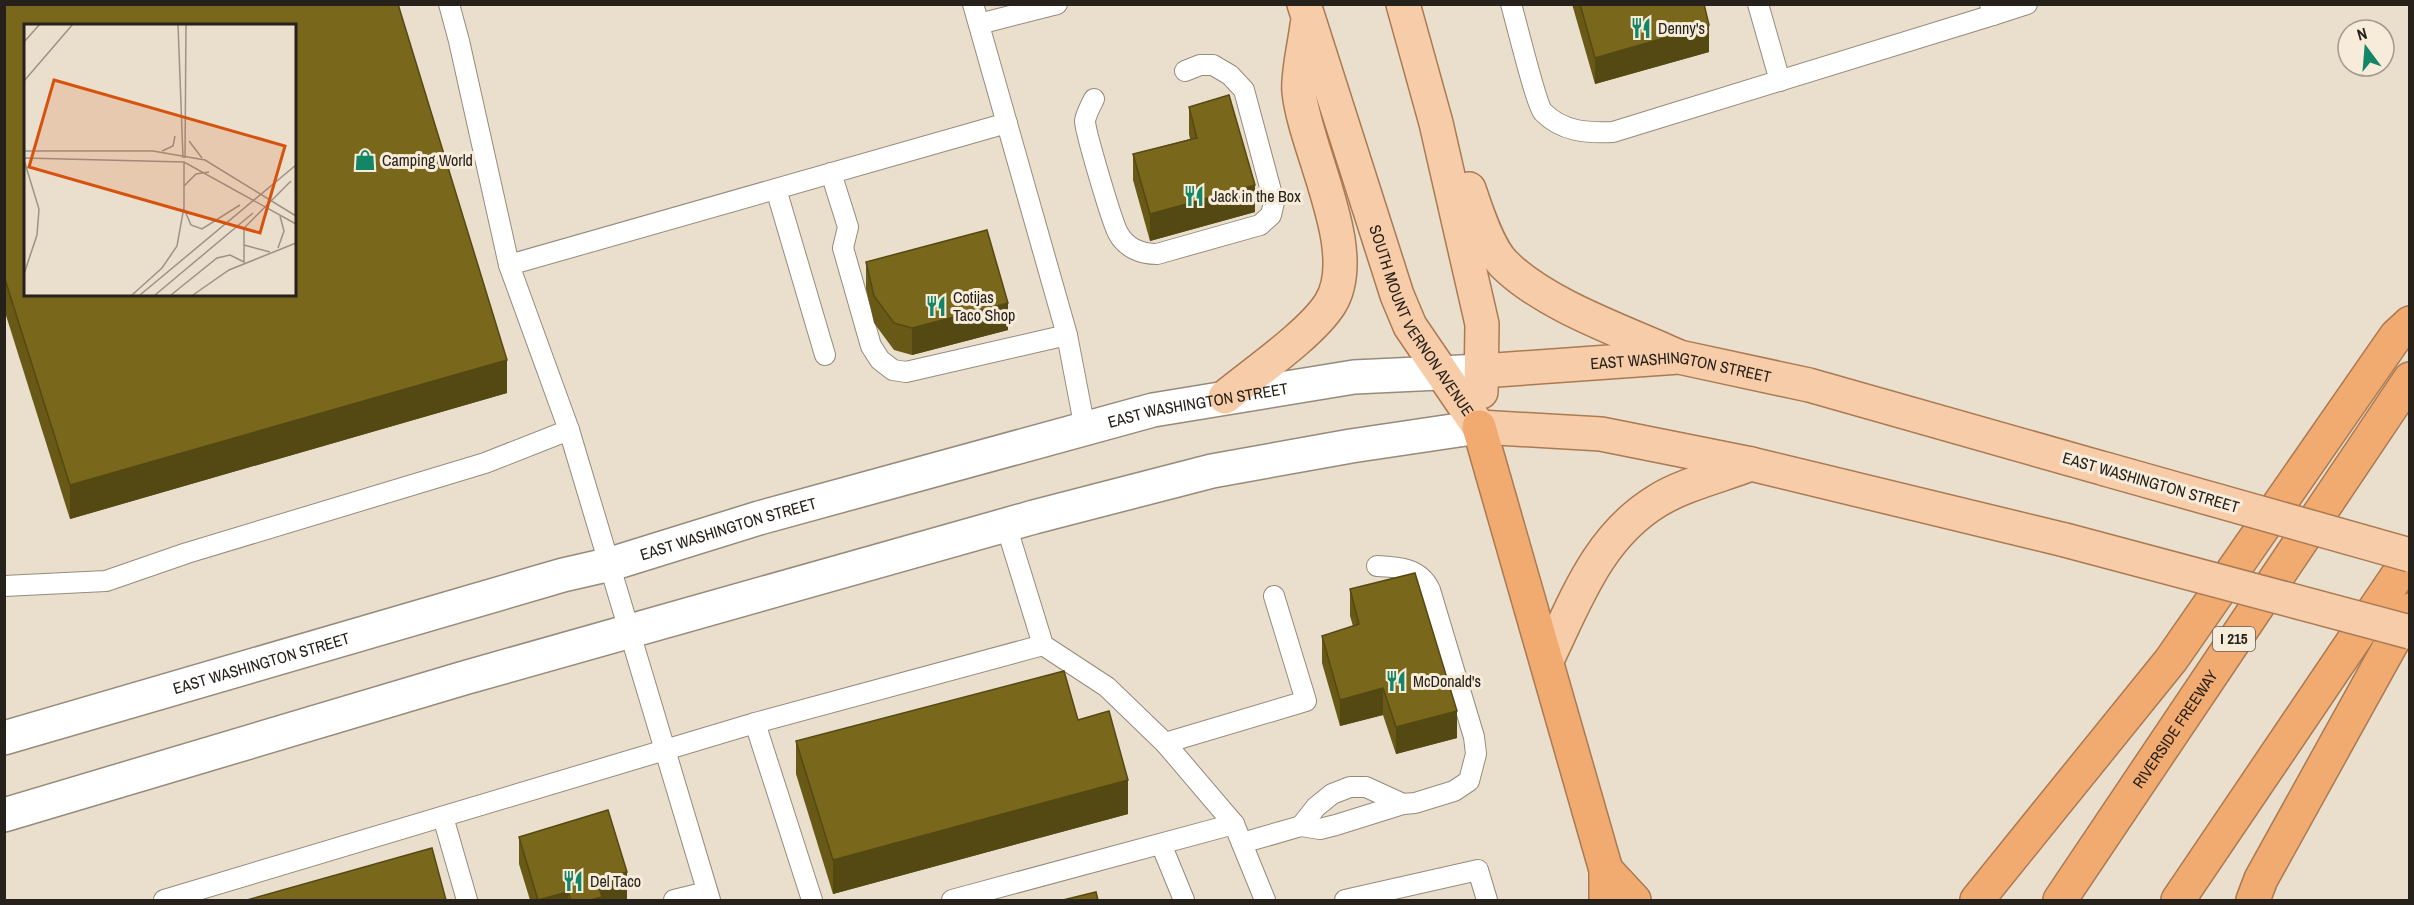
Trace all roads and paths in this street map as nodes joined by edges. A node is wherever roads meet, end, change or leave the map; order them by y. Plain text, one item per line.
1 (449, 4) edge
2 (973, 4) edge
3 (1057, 4) edge
4 (1403, 4) edge
5 (1511, 4) edge
6 (1758, 4) edge
7 (2027, 4) edge
8 (1991, 10) edge
9 (1306, 11) edge
10 (979, 24) junction
11 (1185, 71) dead end
12 (1780, 81) junction
13 (1094, 99) dead end
14 (1007, 123) junction
15 (1436, 123) junction
16 (831, 173) junction
17 (776, 189) junction
18 (509, 265) junction
19 (2409, 323) edge
20 (1067, 335) junction
21 (825, 355) dead end
22 (1679, 357) junction
23 (1482, 371) junction
24 (1440, 373) junction
25 (2409, 379) edge
26 (1225, 397) junction
27 (1479, 427) junction
28 (1085, 429) junction
29 (569, 430) junction
30 (1751, 464) junction
31 (1006, 525) junction
32 (2409, 556) edge
33 (611, 564) junction
34 (1377, 566) dead end
35 (4, 586) edge
36 (1274, 596) dead end
37 (2409, 610) edge
38 (631, 632) junction
39 (2409, 632) edge
40 (1043, 645) junction
41 (1547, 660) junction
42 (756, 723) junction
43 (4, 738) edge
44 (1165, 743) junction
45 (665, 749) junction
46 (1403, 804) junction
47 (4, 815) edge
48 (443, 817) junction
49 (1234, 824) junction
50 (1301, 826) junction
51 (1242, 843) junction
52 (1161, 844) junction
53 (1606, 885) edge
54 (708, 896) edge
55 (164, 900) edge
56 (467, 900) edge
57 (674, 900) edge
58 (813, 900) edge
59 (952, 900) edge
60 (1184, 900) edge
61 (1265, 900) edge
62 (1345, 900) edge
63 (1487, 900) edge
64 (1634, 900) edge
65 (1977, 900) edge
66 (2060, 900) edge
67 (2178, 900) edge
68 (2253, 900) edge

1 - 18 lane
2 - 10 lane
3 - 10 lane
4 - 15 main road, SOUTH MOUNT VERNON AVENUE
5 - 12 lane
6 - 12 lane
7 - 8 lane
8 - 12 lane
9 - 24 main road, SOUTH MOUNT VERNON AVENUE
9 - 26 main road
10 - 14 lane
11 - 13 lane
14 - 16 lane
14 - 20 lane
15 - 22 main road
15 - 23 main road, SOUTH MOUNT VERNON AVENUE
16 - 17 lane
16 - 20 lane
17 - 18 lane
17 - 21 lane
18 - 29 lane
19 - 65 highway
20 - 28 lane
22 - 23 main road, EAST WASHINGTON STREET
22 - 32 main road, EAST WASHINGTON STREET, bridge
23 - 24 main road, EAST WASHINGTON STREET
23 - 27 main road, SOUTH MOUNT VERNON AVENUE
24 - 26 main road, EAST WASHINGTON STREET
24 - 27 main road, SOUTH MOUNT VERNON AVENUE
25 - 66 highway, RIVERSIDE FREEWAY / I 215
26 - 28 main road, EAST WASHINGTON STREET
27 - 30 main road
27 - 31 main road
27 - 41 highway
28 - 33 main road, EAST WASHINGTON STREET
29 - 33 lane
29 - 35 lane
30 - 39 main road, bridge
30 - 41 main road
31 - 38 main road
31 - 40 lane
32 - 67 highway
33 - 38 lane
33 - 43 main road, EAST WASHINGTON STREET
34 - 46 lane
36 - 44 lane
37 - 68 highway
38 - 45 lane
38 - 47 main road
40 - 42 lane
40 - 44 lane
41 - 53 highway
42 - 45 lane
42 - 58 lane
44 - 49 lane
45 - 48 lane
45 - 54 lane
46 - 50 lane
46 - 50 lane
48 - 55 lane
48 - 56 lane
49 - 51 lane
49 - 52 lane
50 - 51 lane
51 - 61 lane
52 - 59 lane
52 - 60 lane
53 - 64 highway
54 - 57 lane
62 - 63 lane

